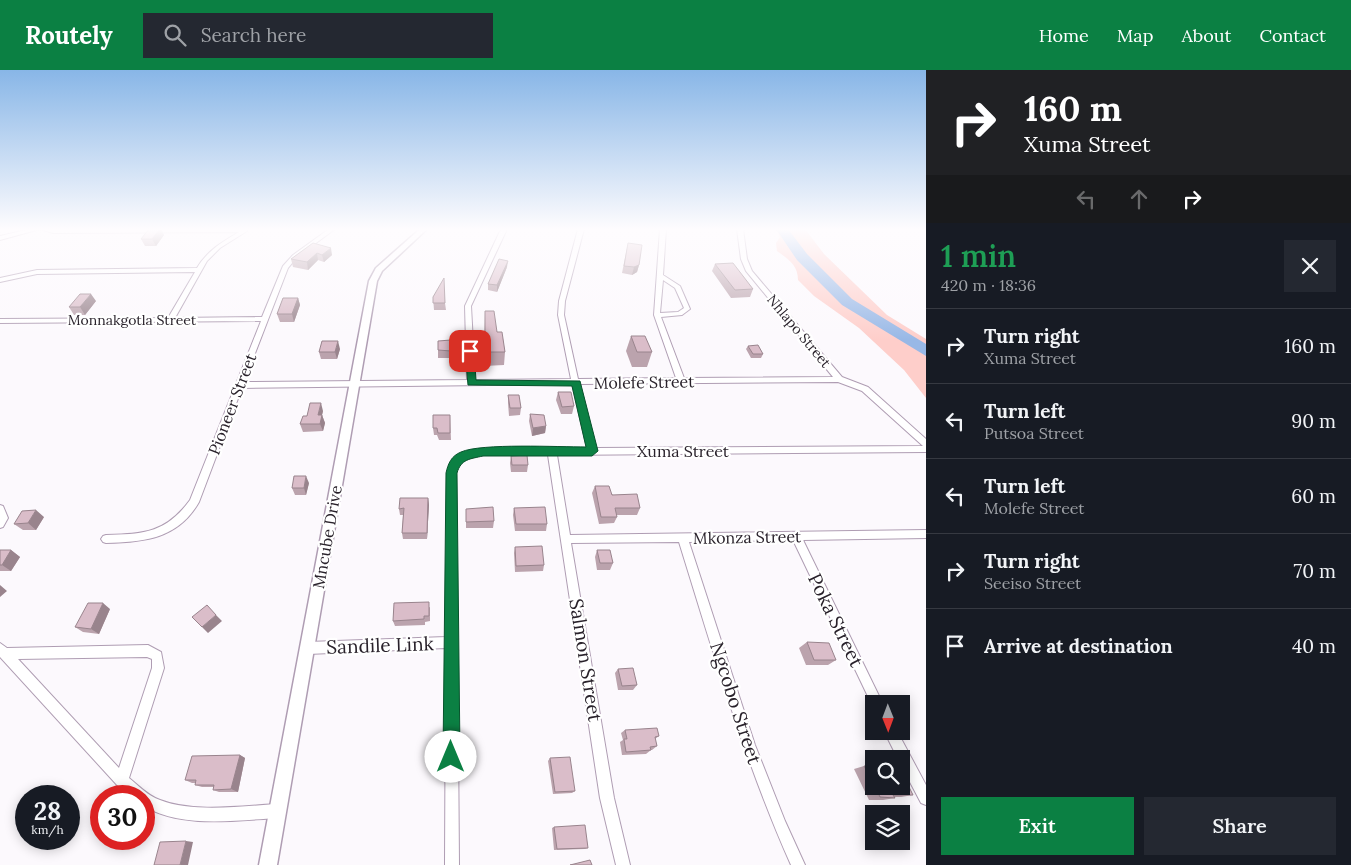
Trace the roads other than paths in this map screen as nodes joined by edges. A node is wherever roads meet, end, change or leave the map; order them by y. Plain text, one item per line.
1 (202, 266) edge
2 (287, 266) edge
3 (384, 266) edge
4 (487, 266) edge
5 (571, 266) edge
6 (660, 266) edge
7 (747, 266) edge
8 (199, 270) junction
9 (659, 275) junction
10 (0, 280) edge
11 (656, 315) junction
12 (263, 319) junction
13 (170, 320) junction
14 (0, 321) edge
15 (839, 378) junction
16 (681, 381) junction
17 (471, 383) junction
18 (576, 383) junction
19 (355, 384) junction
20 (240, 385) junction
21 (926, 444) edge
22 (926, 449) edge
23 (592, 451) junction
24 (552, 453) junction
25 (0, 510) edge
26 (0, 524) edge
27 (926, 534) edge
28 (796, 536) junction
29 (683, 538) junction
30 (106, 539) dead end
31 (567, 540) junction
32 (452, 642) junction
33 (308, 648) junction
34 (2, 651) edge
35 (873, 695) edge
36 (895, 740) edge
37 (122, 780) junction
38 (128, 785) edge
39 (926, 798) edge
40 (155, 808) edge
41 (278, 811) junction
42 (268, 865) edge
43 (452, 865) edge
44 (623, 865) edge
45 (798, 865) edge

1 - 8 street
2 - 12 street, Pioneer Street
3 - 19 street, Mncube Drive
4 - 17 street
5 - 18 street
6 - 9 street
7 - 15 street, Nhlapo Street
8 - 10 street
8 - 13 street
9 - 11 street
9 - 11 street
11 - 16 street
12 - 13 street, Monnakgotla Street
12 - 20 street, Pioneer Street
13 - 14 street, Monnakgotla Street
15 - 16 street, Molefe Street
15 - 21 street
16 - 18 street, Molefe Street
17 - 18 street, Molefe Street
17 - 19 street, Molefe Street
18 - 23 street
19 - 20 street, Molefe Street
19 - 33 street, Mncube Drive
20 - 30 street, Pioneer Street
22 - 23 street, Xuma Street
23 - 24 street, Xuma Street
24 - 31 street, Salmon Street
24 - 32 street, Xuma Street
25 - 26 street
27 - 28 street, Mkonza Street
28 - 29 street, Mkonza Street
28 - 35 street, Poka Street
29 - 31 street, Mkonza Street
29 - 45 street, Ngcobo Street
31 - 44 street, Salmon Street
32 - 33 street, Sandile Link
32 - 43 street
33 - 41 street, Mncube Drive
34 - 37 street
34 - 37 street
36 - 39 street
37 - 38 street
40 - 41 street
41 - 42 street, Mncube Drive

